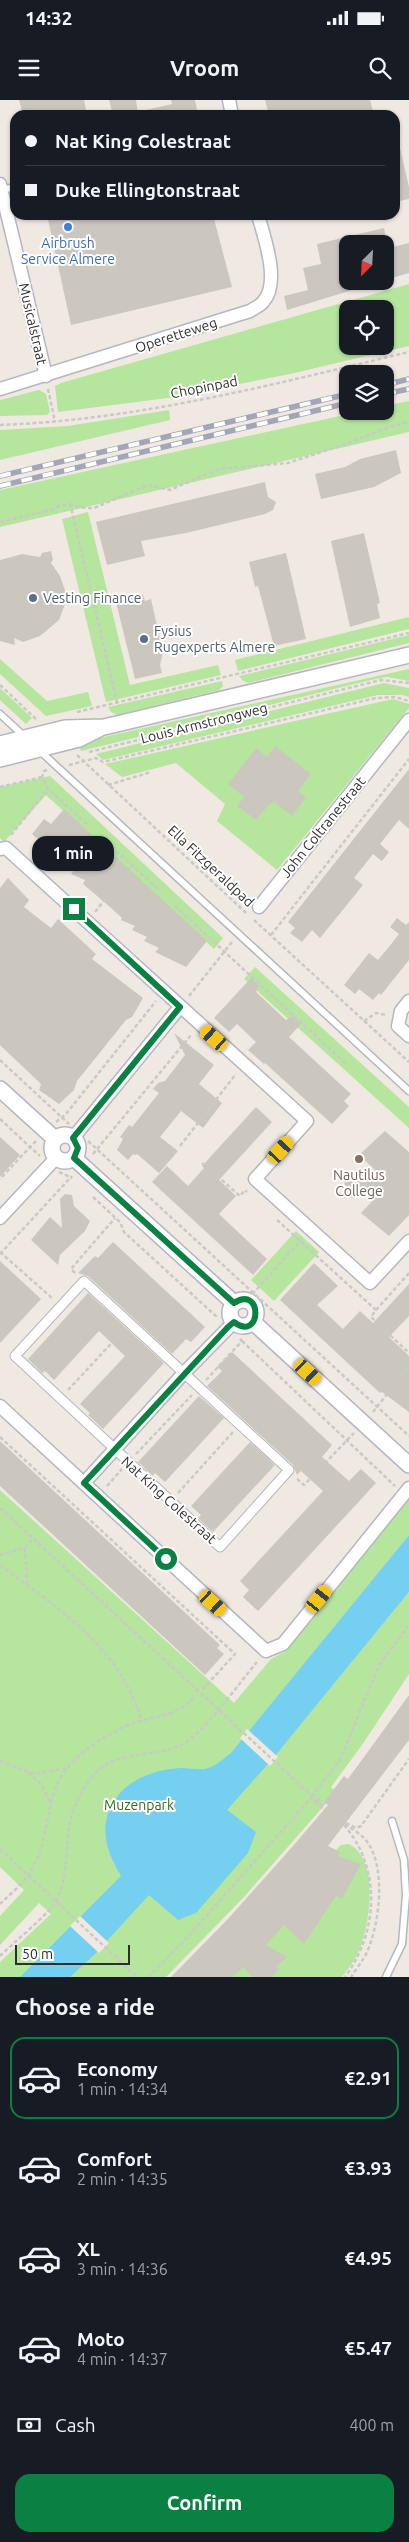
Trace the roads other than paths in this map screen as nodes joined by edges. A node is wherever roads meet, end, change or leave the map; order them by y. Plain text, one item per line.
1 (1, 187) edge
2 (259, 220) edge
3 (46, 376) junction
4 (0, 389) edge
5 (409, 655) edge
6 (0, 714) edge
7 (409, 720) edge
8 (104, 726) junction
9 (22, 735) junction
10 (0, 744) edge
11 (38, 749) junction
12 (0, 759) edge
13 (3, 848) edge
14 (258, 907) dead end
15 (409, 1001) edge
16 (180, 1007) junction
17 (409, 1036) edge
18 (0, 1089) edge
19 (409, 1091) edge
20 (50, 1135) junction
21 (76, 1135) junction
22 (53, 1161) junction
23 (78, 1161) junction
24 (0, 1218) edge
25 (409, 1241) edge
26 (245, 1298) junction
27 (226, 1321) junction
28 (253, 1322) junction
29 (184, 1373) junction
30 (0, 1406) edge
31 (114, 1450) junction
32 (409, 1465) edge
33 (84, 1483) junction
34 (406, 1491) edge
35 (392, 1821) dead end
36 (408, 1895) edge
37 (386, 1977) edge

1 - 3 street, Musicalstraat
2 - 3 street, Operetteweg
3 - 4 street, Operetteweg
5 - 8 street, Louis Armstrongweg
6 - 9 lane
7 - 14 street, John Coltranestraat
8 - 9 street, Louis Armstrongweg
8 - 11 street, Louis Armstrongweg
9 - 10 street, Louis Armstrongweg
9 - 11 lane
11 - 12 street, Louis Armstrongweg
11 - 19 lane
13 - 16 street
15 - 17 street
16 - 21 street
16 - 25 street
18 - 20 street
20 - 21 street
20 - 22 street
21 - 23 street
22 - 23 street
22 - 24 street
23 - 26 street
26 - 27 street
26 - 28 street
27 - 28 street
27 - 29 street, Nat King Colestraat
28 - 32 street
29 - 31 street, Nat King Colestraat
29 - 31 street, Nat King Colestraat
29 - 31 street, Nat King Colestraat
30 - 33 street
31 - 33 street, Nat King Colestraat
33 - 34 street
35 - 36 lane
36 - 37 lane

